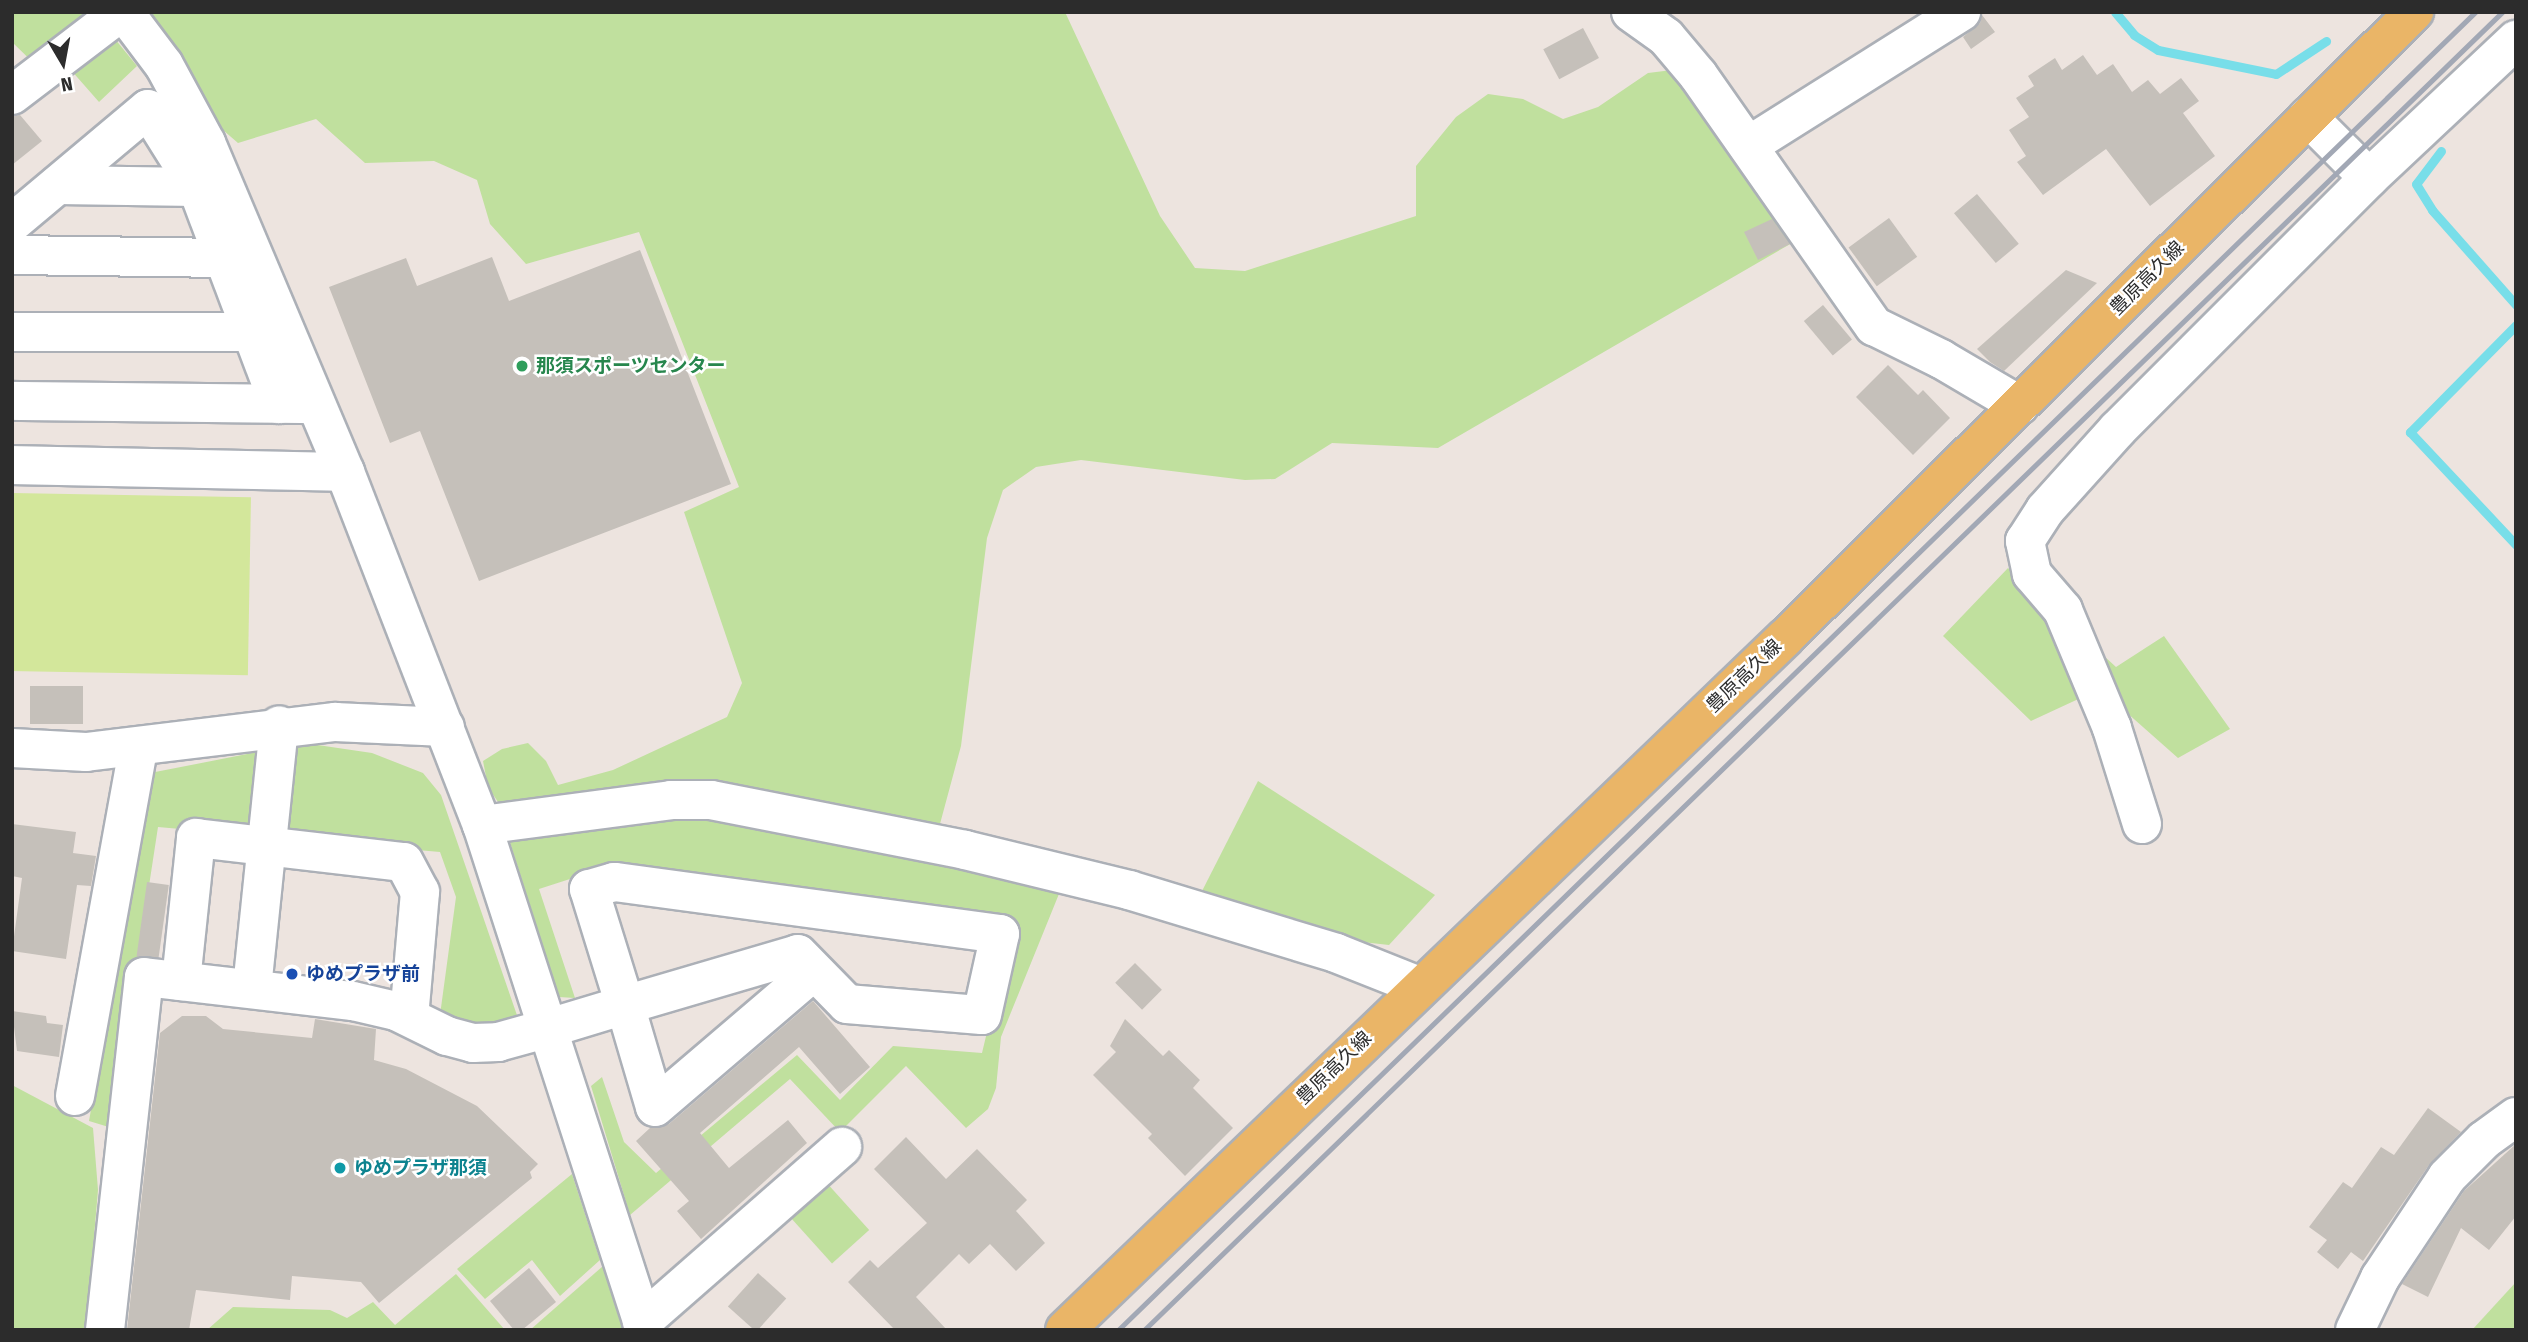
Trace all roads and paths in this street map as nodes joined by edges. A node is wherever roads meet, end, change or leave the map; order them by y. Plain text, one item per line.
1 (122, 12) edge
2 (1631, 12) edge
3 (1961, 12) edge
4 (2414, 12) edge
5 (2516, 40) edge
6 (12, 95) edge
7 (2308, 117) junction
8 (1748, 146) junction
9 (2369, 178) junction
10 (58, 185) junction
11 (197, 187) junction
12 (12, 223) edge
13 (12, 255) edge
14 (224, 258) junction
15 (12, 332) edge
16 (252, 332) junction
17 (12, 401) edge
18 (279, 404) junction
19 (317, 404) junction
20 (2019, 405) junction
21 (12, 465) edge
22 (345, 472) junction
23 (279, 725) junction
24 (445, 727) junction
25 (12, 747) edge
26 (138, 748) junction
27 (2142, 824) dead end
28 (482, 825) junction
29 (266, 845) junction
30 (801, 907) junction
31 (805, 963) junction
32 (181, 981) junction
33 (1419, 986) junction
34 (252, 988) junction
35 (625, 1005) junction
36 (408, 1017) junction
37 (549, 1028) junction
38 (75, 1096) dead end
39 (2516, 1117) edge
40 (842, 1147) dead end
41 (643, 1326) edge
42 (105, 1330) edge
43 (1065, 1330) edge
44 (2355, 1330) edge

1 - 6 street
1 - 19 street
2 - 8 street
3 - 8 street
4 - 7 main road, 豊原高久線
5 - 9 street
7 - 9 street
7 - 20 main road, 豊原高久線
8 - 20 street
9 - 27 street
10 - 11 street
10 - 11 street
10 - 12 street
11 - 14 street
13 - 14 street
14 - 16 street
15 - 16 street
16 - 18 street
17 - 18 street
18 - 19 street
19 - 22 street
20 - 33 main road, 豊原高久線
21 - 22 street
22 - 24 street
23 - 24 street
23 - 26 street
23 - 29 street
24 - 28 street
25 - 26 street
26 - 38 street
28 - 33 street
28 - 37 street
29 - 32 street
29 - 34 street
29 - 36 street
30 - 31 street
30 - 31 street
30 - 35 street
31 - 35 street
31 - 35 street
32 - 34 street
32 - 42 street
33 - 43 main road, 豊原高久線
34 - 36 street
35 - 37 street
36 - 37 street
37 - 41 street
39 - 44 street
40 - 41 street

